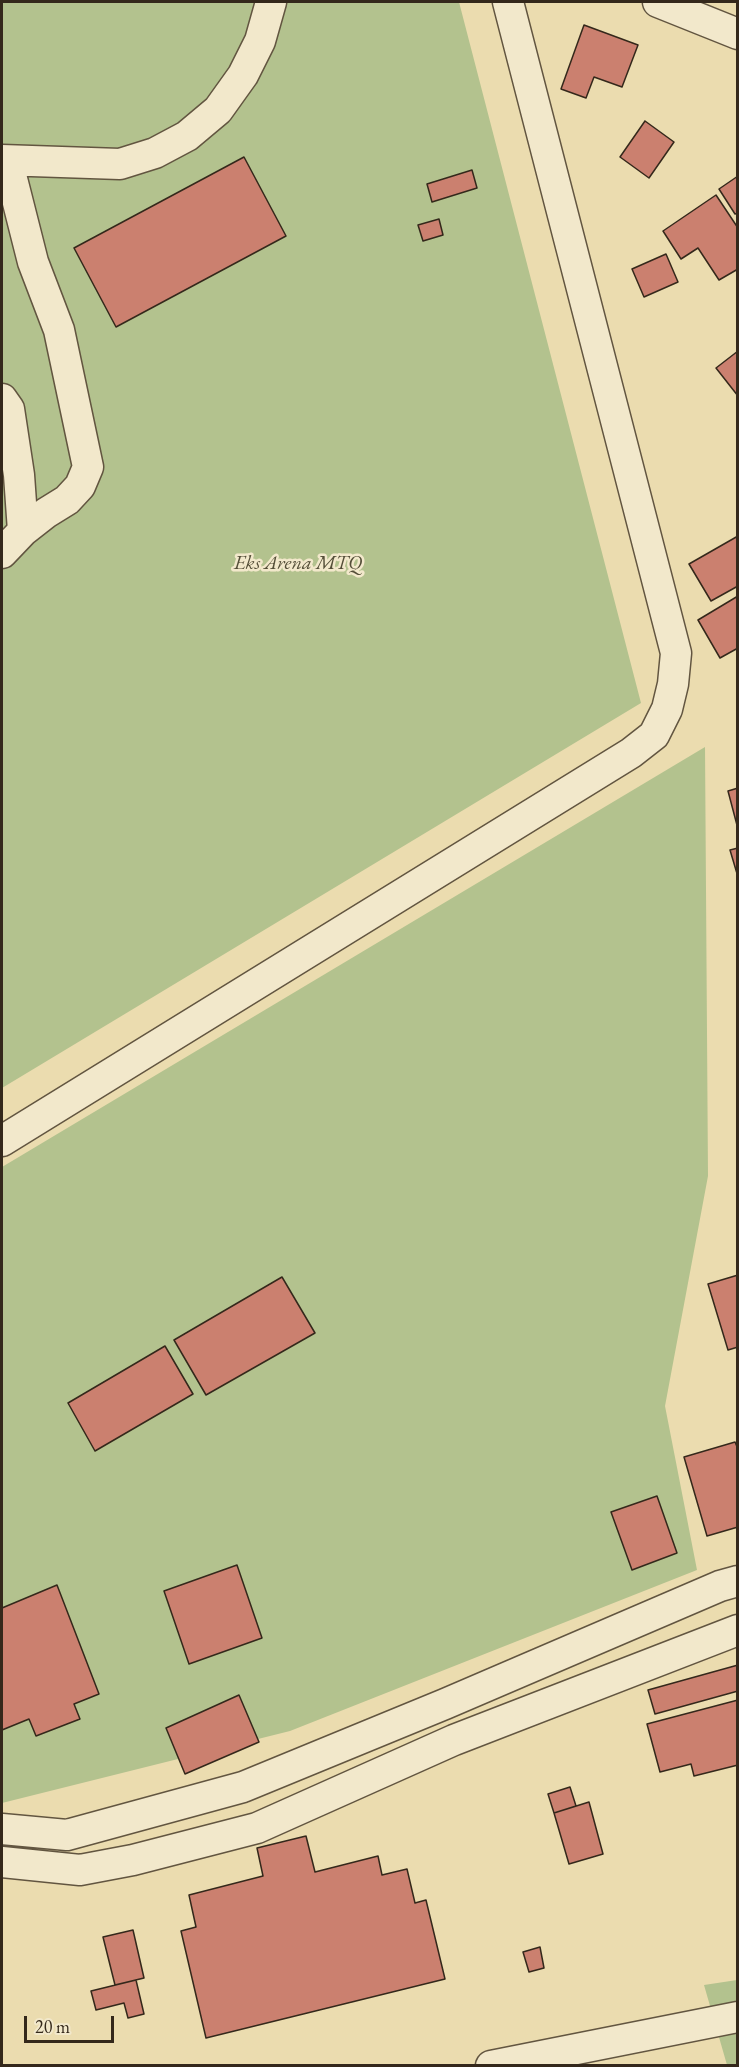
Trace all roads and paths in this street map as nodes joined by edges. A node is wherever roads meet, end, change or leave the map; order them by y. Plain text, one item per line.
1 (271, 2) edge
2 (508, 2) edge
3 (658, 2) edge
4 (709, 12) edge
5 (738, 34) edge
6 (7, 160) edge
7 (2, 399) edge
8 (23, 531) junction
9 (2, 553) edge
10 (2, 1141) edge
11 (738, 1581) edge
12 (738, 1630) edge
13 (2, 1829) edge
14 (2, 1862) edge
15 (738, 2017) edge
16 (491, 2066) edge

1 - 6 street
2 - 10 street
3 - 4 street
4 - 5 street
6 - 8 street
7 - 8 street
8 - 9 street
11 - 13 street
12 - 14 street
15 - 16 street

